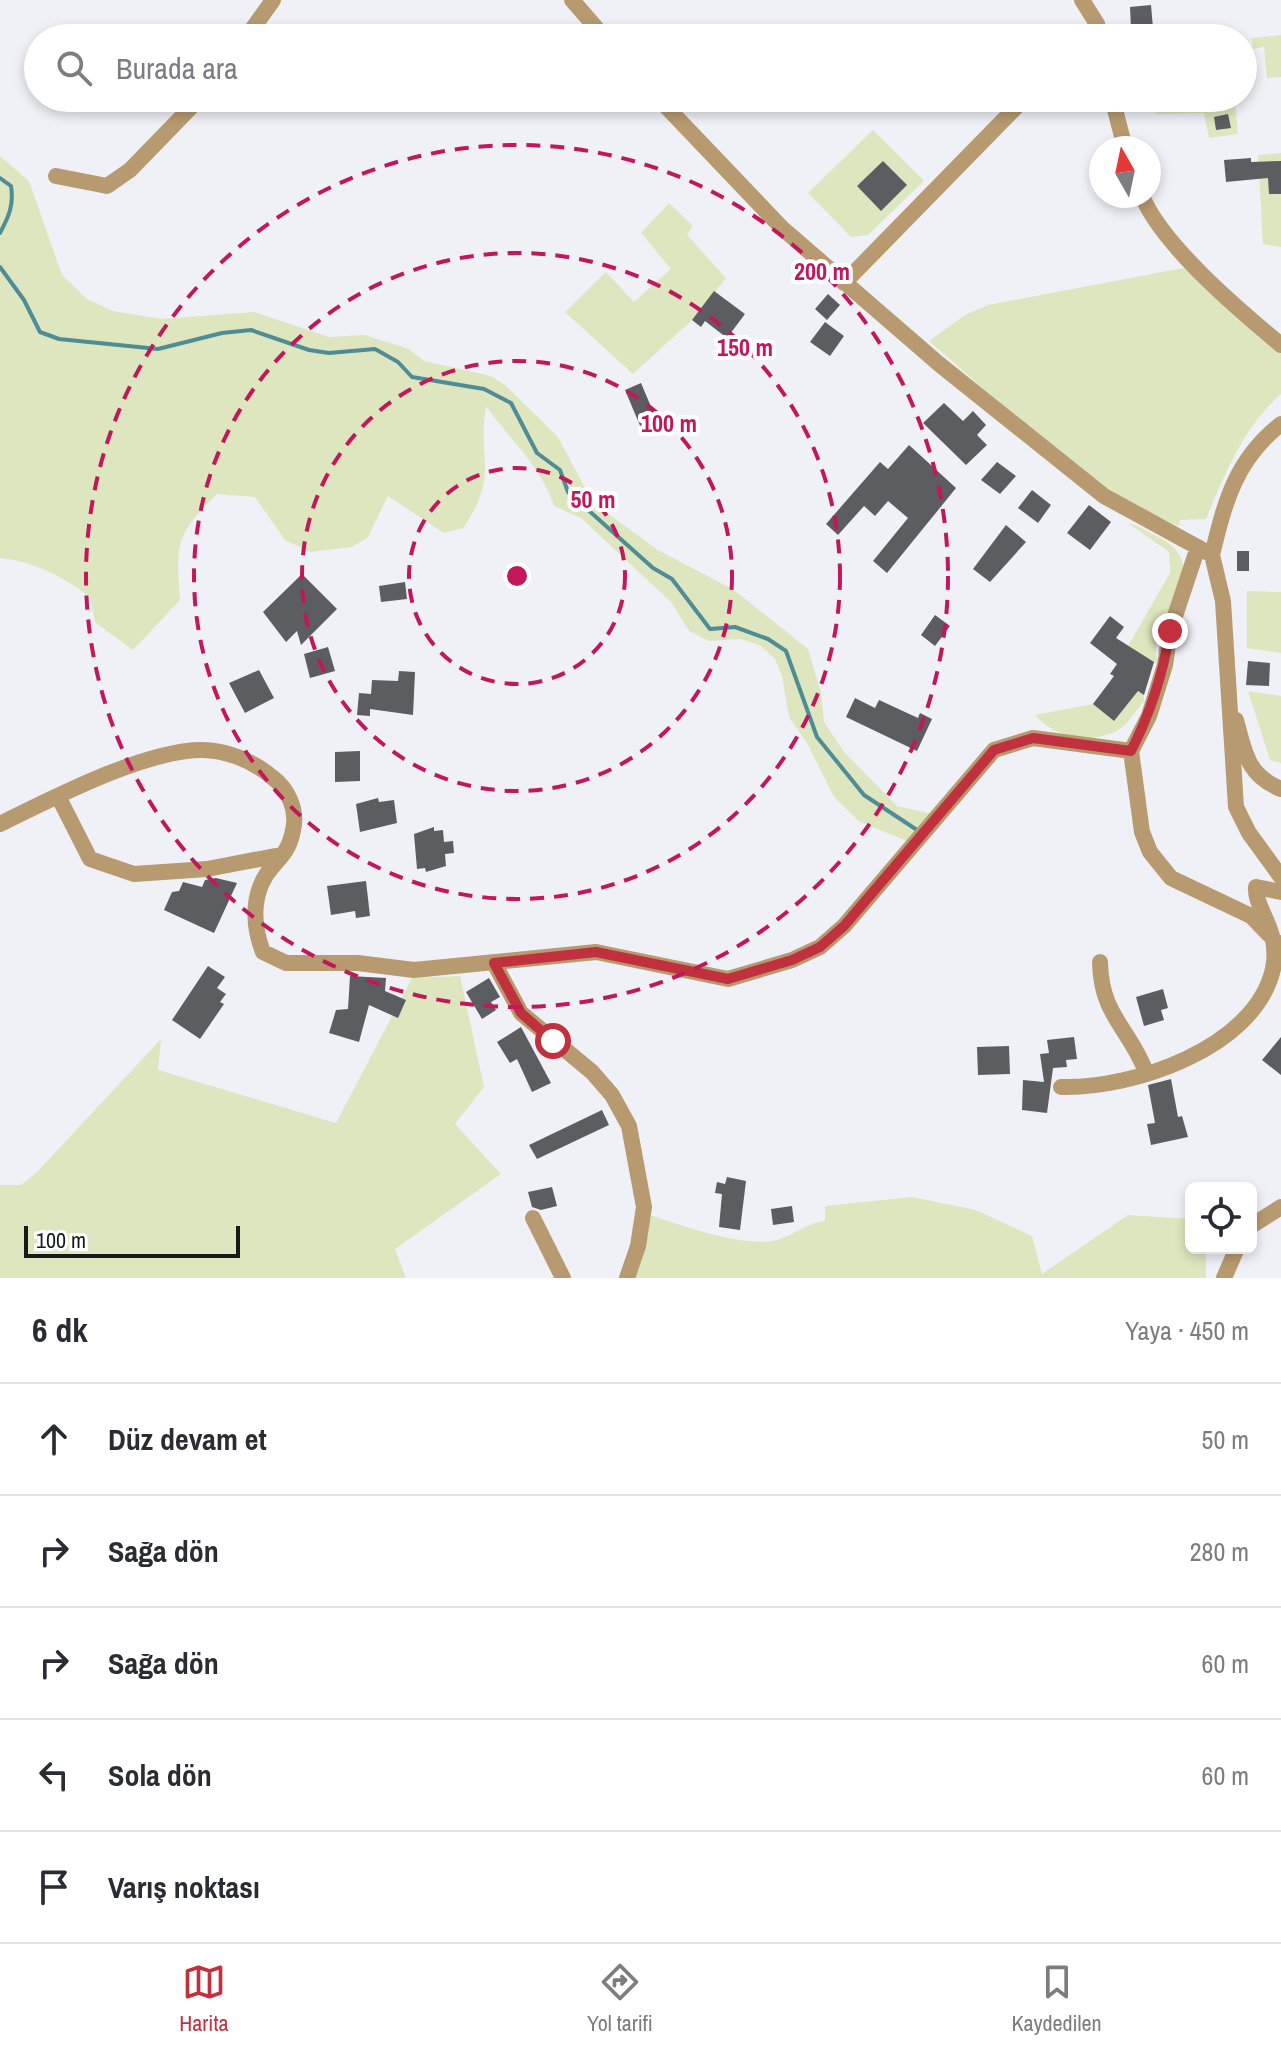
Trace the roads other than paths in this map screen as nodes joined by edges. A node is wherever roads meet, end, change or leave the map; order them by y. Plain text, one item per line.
1 (273, 0) edge
2 (572, 0) edge
3 (1082, 0) edge
4 (1096, 0) edge
5 (256, 24) edge
6 (593, 24) edge
7 (1095, 24) edge
8 (1098, 24) edge
9 (186, 112) edge
10 (671, 112) edge
11 (1011, 112) edge
12 (1116, 112) edge
13 (1122, 136) edge
14 (56, 176) dead end
15 (1150, 208) edge
16 (844, 283) junction
17 (1281, 345) edge
18 (1281, 424) edge
19 (1205, 551) junction
20 (1227, 684) junction
21 (1131, 751) junction
22 (1281, 789) edge
23 (58, 796) junction
24 (0, 824) edge
25 (286, 854) junction
26 (1281, 877) edge
27 (1281, 892) edge
28 (1278, 945) edge
29 (1100, 962) dead end
30 (494, 963) junction
31 (1146, 1072) junction
32 (1061, 1087) dead end
33 (1281, 1207) edge
34 (533, 1218) dead end
35 (1257, 1222) edge
36 (1234, 1254) edge
37 (563, 1278) edge
38 (627, 1278) edge
39 (1224, 1278) edge

1 - 5 street
2 - 6 street
3 - 7 street
4 - 8 street
9 - 14 street
10 - 16 street
11 - 16 street
12 - 13 street
15 - 17 street
16 - 19 street
18 - 19 street
19 - 20 street
19 - 21 street
20 - 22 street
20 - 26 street
21 - 28 street
21 - 30 street
23 - 24 street
23 - 25 street
23 - 25 street
25 - 30 street
27 - 28 street
28 - 31 street
29 - 31 street
30 - 38 street
31 - 32 street
33 - 35 street
34 - 37 street
36 - 39 street

